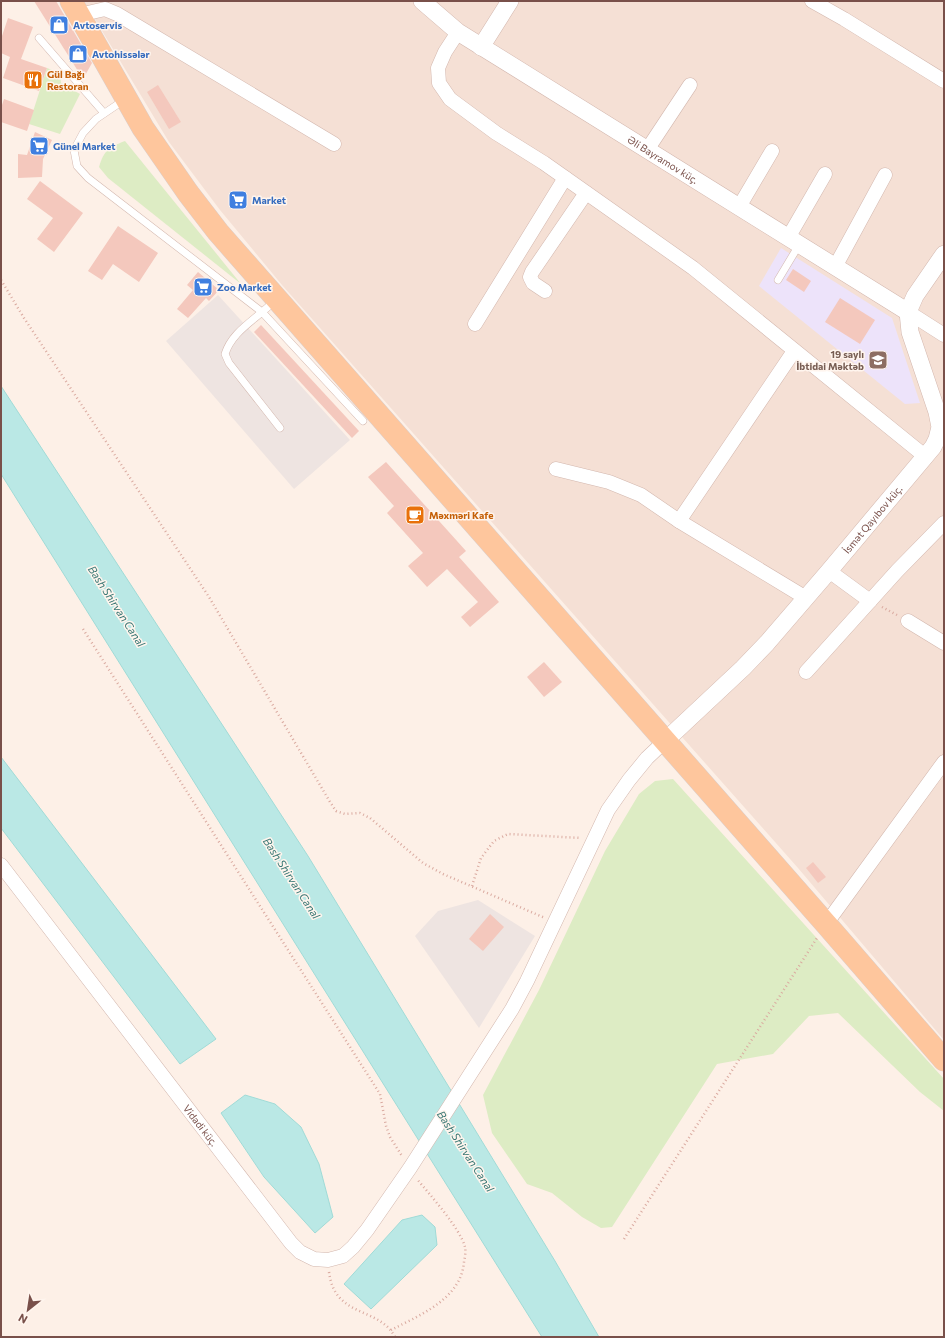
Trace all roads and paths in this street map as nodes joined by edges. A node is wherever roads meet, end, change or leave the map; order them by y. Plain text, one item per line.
1 (422, 1) edge
2 (510, 1) edge
3 (813, 1) edge
4 (75, 8) edge
5 (458, 32) junction
6 (39, 38) dead end
7 (481, 47) junction
8 (944, 81) edge
9 (690, 85) dead end
10 (126, 98) junction
11 (104, 113) junction
12 (334, 144) dead end
13 (647, 150) junction
14 (772, 151) dead end
15 (825, 174) dead end
16 (885, 175) dead end
17 (566, 178) junction
18 (586, 193) junction
19 (739, 207) junction
20 (794, 241) junction
21 (944, 254) edge
22 (835, 267) junction
23 (1, 280) edge
24 (778, 280) dead end
25 (545, 290) dead end
26 (270, 306) junction
27 (908, 312) junction
28 (475, 324) dead end
29 (944, 335) edge
30 (794, 351) junction
31 (364, 420) dead end
32 (280, 428) dead end
33 (941, 441) edge
34 (926, 457) junction
35 (556, 469) dead end
36 (679, 521) junction
37 (944, 523) edge
38 (829, 572) junction
39 (806, 598) junction
40 (870, 601) junction
41 (908, 621) joint
42 (83, 629) dead end
43 (944, 643) edge
44 (806, 672) dead end
45 (665, 741) junction
46 (944, 762) edge
47 (594, 839) junction
48 (1, 865) edge
49 (472, 886) junction
50 (554, 922) junction
51 (826, 924) junction
52 (944, 1060) edge
53 (413, 1163) junction
54 (624, 1239) dead end
55 (328, 1260) junction
56 (391, 1330) junction
57 (395, 1337) edge

1 - 5 street, Əli Bayramov küç.
2 - 7 street
3 - 8 street
4 - 10 main road
4 - 12 street
5 - 7 street, Əli Bayramov küç.
5 - 17 street
6 - 11 lane
7 - 13 street, Əli Bayramov küç.
9 - 13 street
10 - 11 lane
10 - 26 main road
11 - 26 lane
13 - 19 street, Əli Bayramov küç.
14 - 19 street
15 - 20 street
16 - 22 street
17 - 18 street
17 - 28 street
18 - 25 street
18 - 30 street
19 - 20 street, Əli Bayramov küç.
20 - 22 street, Əli Bayramov küç.
20 - 24 lane
21 - 27 street
22 - 27 street, Əli Bayramov küç.
23 - 49 path
26 - 31 lane
26 - 32 lane
26 - 45 main road
27 - 29 street
27 - 33 street, İsmət Qayıbov küç.
30 - 34 street
30 - 36 street
33 - 34 street, İsmət Qayıbov küç.
34 - 38 street, İsmət Qayıbov küç.
35 - 36 street
36 - 39 street
37 - 40 street
38 - 39 street, İsmət Qayıbov küç.
38 - 40 street
39 - 45 street, İsmət Qayıbov küç.
40 - 41 path
40 - 44 street
41 - 43 street
42 - 53 path
45 - 47 street
45 - 51 main road
46 - 51 street
47 - 49 path
47 - 50 street
48 - 55 street, Vidadi küç.
49 - 50 path
50 - 53 street
51 - 52 main road
51 - 54 path
53 - 55 street
53 - 56 path
55 - 56 path
56 - 57 path

